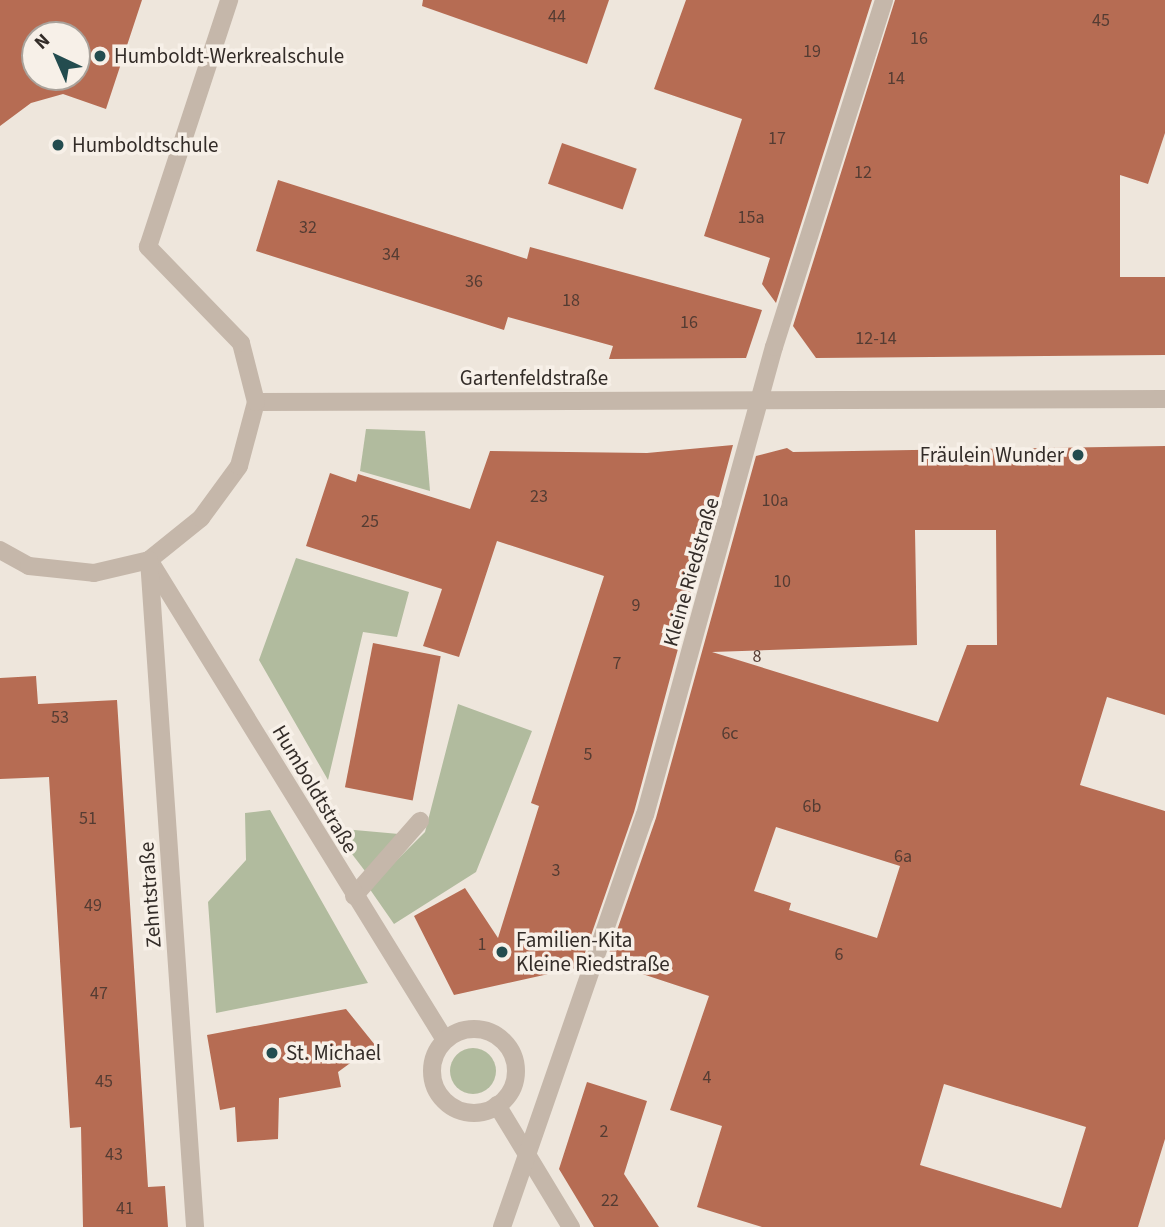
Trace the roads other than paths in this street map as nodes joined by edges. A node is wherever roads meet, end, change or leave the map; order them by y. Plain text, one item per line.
1 (229, 0) edge
2 (884, 0) edge
3 (1165, 399) edge
4 (764, 400) junction
5 (256, 402) junction
6 (0, 550) edge
7 (149, 560) junction
8 (420, 821) dead end
9 (354, 896) junction
10 (445, 1040) junction
11 (498, 1105) junction
12 (524, 1151) junction
13 (195, 1227) edge
14 (502, 1227) edge
15 (571, 1227) edge

1 - 5 street
2 - 4 street, Kleine Riedstraße
3 - 4 street, Gartenfeldstraße
4 - 5 street, Gartenfeldstraße
4 - 12 street, Kleine Riedstraße
5 - 7 street
6 - 7 street
7 - 9 street, Humboldtstraße
7 - 13 street, Zehntstraße
8 - 9 street
9 - 10 street, Humboldtstraße
10 - 11 street
10 - 11 street
11 - 12 street
12 - 14 street, Kleine Riedstraße
12 - 15 street

